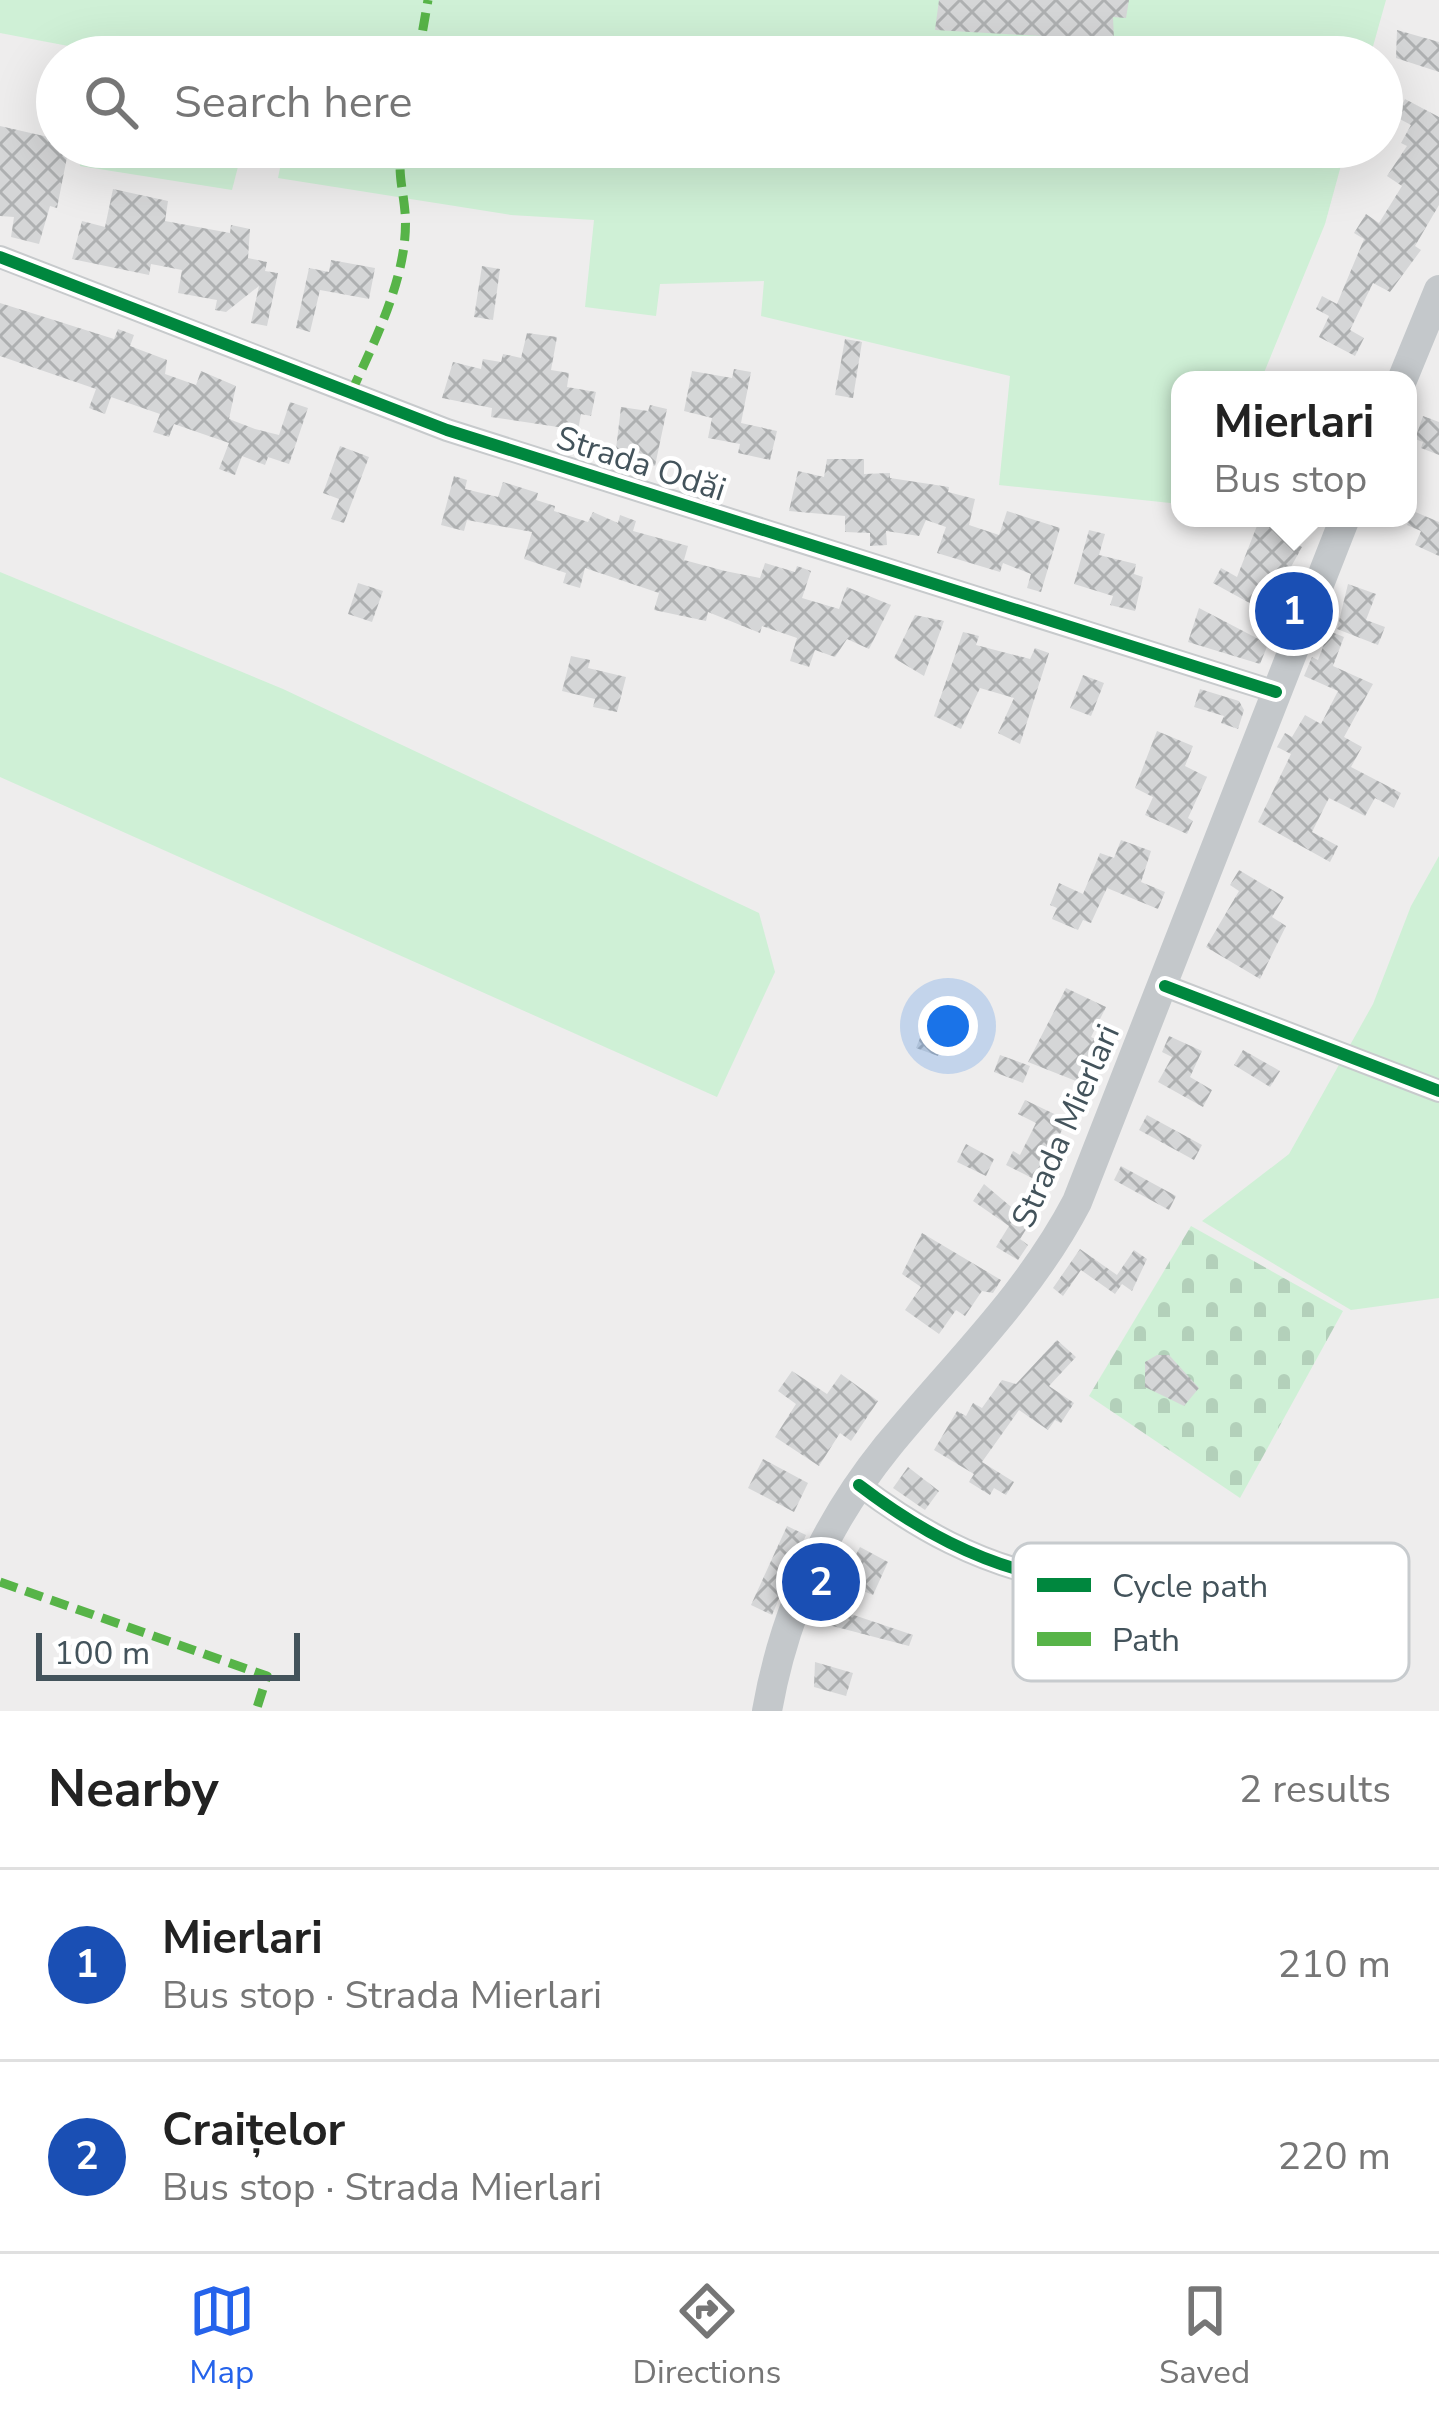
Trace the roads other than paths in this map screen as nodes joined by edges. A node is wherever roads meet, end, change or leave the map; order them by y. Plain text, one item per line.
1 (0, 257) edge
2 (1439, 290) edge
3 (1406, 371) edge
4 (1341, 527) edge
5 (1276, 692) junction
6 (1165, 986) junction
7 (1439, 1091) edge
8 (859, 1485) junction
9 (1013, 1572) edge
10 (767, 1711) edge

1 - 5 street, Strada Odăi
2 - 3 main road
4 - 5 main road, Strada Mierlari
5 - 6 main road, Strada Mierlari
6 - 7 street
6 - 8 main road, Strada Mierlari
8 - 9 street
8 - 10 main road, Strada Mierlari

